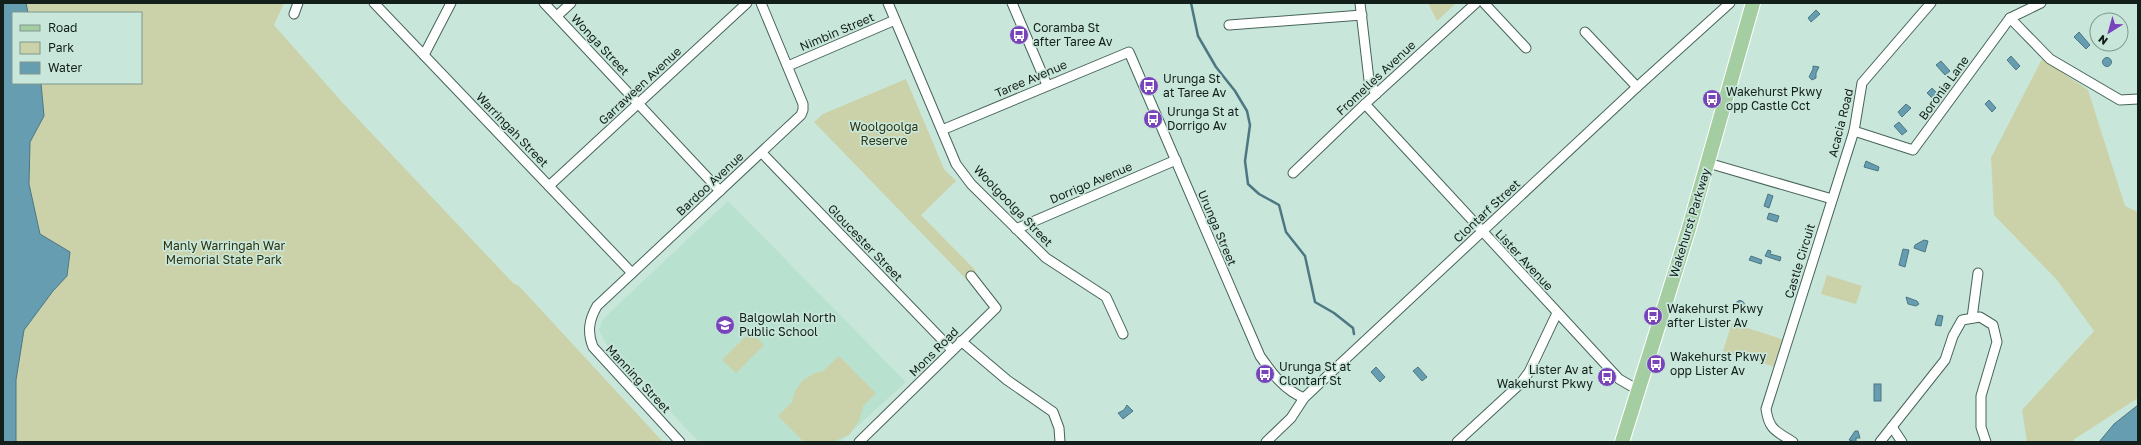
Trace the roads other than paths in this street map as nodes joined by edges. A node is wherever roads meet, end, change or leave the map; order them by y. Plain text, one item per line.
1 (298, 3) edge
2 (374, 3) edge
3 (451, 3) edge
4 (544, 3) edge
5 (571, 3) edge
6 (747, 3) edge
7 (762, 3) edge
8 (888, 3) edge
9 (1012, 3) edge
10 (1360, 3) edge
11 (1476, 3) edge
12 (1484, 3) edge
13 (1730, 3) edge
14 (1754, 3) edge
15 (1931, 3) edge
16 (2041, 3) edge
17 (294, 14) dead end
18 (1362, 15) junction
19 (557, 16) junction
20 (2010, 18) junction
21 (895, 20) junction
22 (1230, 25) dead end
23 (1586, 32) dead end
24 (1526, 48) dead end
25 (1130, 52) joint
26 (424, 55) junction
27 (788, 66) junction
28 (1047, 85) junction
29 (1636, 87) junction
30 (1376, 94) junction
31 (2138, 99) edge
32 (639, 103) junction
33 (1365, 104) junction
34 (942, 130) junction
35 (1854, 131) junction
36 (762, 153) junction
37 (1176, 160) junction
38 (1708, 163) junction
39 (1293, 172) dead end
40 (549, 186) junction
41 (720, 191) junction
42 (1832, 199) junction
43 (1016, 229) junction
44 (1481, 232) junction
45 (632, 273) junction
46 (1978, 273) dead end
47 (971, 276) dead end
48 (597, 306) joint
49 (1557, 313) junction
50 (1972, 318) junction
51 (1123, 334) dead end
52 (961, 341) junction
53 (952, 350) junction
54 (1638, 390) junction
55 (1304, 398) junction
56 (1892, 427) junction
57 (680, 442) edge
58 (859, 442) edge
59 (1060, 442) edge
60 (1266, 442) edge
61 (1457, 442) edge
62 (1622, 442) edge
63 (1793, 442) edge
64 (1880, 442) edge
65 (1902, 442) edge
66 (1986, 442) edge

1 - 17 street
2 - 26 street, Warringah Street
3 - 26 street
4 - 19 street, Wonga Street
5 - 19 street
6 - 32 street, Garraween Avenue
7 - 27 street
8 - 21 street, Woolgoolga Street
9 - 28 street
10 - 18 street
11 - 30 street, Fromelles Avenue
12 - 24 street
13 - 29 street, Clontarf Street
14 - 38 main road, Wakehurst Parkway
15 - 35 street, Acacia Road
16 - 20 street, Boronia Lane
18 - 22 street
18 - 30 street
19 - 32 street, Wonga Street
20 - 31 street
20 - 35 street, Boronia Lane
21 - 27 street, Nimbin Street
21 - 34 street, Woolgoolga Street
23 - 29 street
25 - 28 street, Taree Avenue
25 - 37 street, Urunga Street
26 - 40 street, Warringah Street
27 - 36 street, Bardoo Avenue
28 - 34 street, Taree Avenue
29 - 44 street, Clontarf Street
30 - 33 street, Fromelles Avenue
32 - 40 street, Garraween Avenue
32 - 41 street, Wonga Street
33 - 39 street, Fromelles Avenue
33 - 44 street, Lister Avenue
34 - 43 street, Woolgoolga Street
35 - 42 street, Acacia Road
36 - 41 street, Bardoo Avenue
36 - 53 street, Gloucester Street
37 - 43 street, Dorrigo Avenue
37 - 55 street, Urunga Street
38 - 42 street
38 - 54 main road, Wakehurst Parkway
40 - 45 street, Warringah Street
41 - 45 street, Bardoo Avenue
42 - 63 street, Castle Circuit
43 - 51 street, Woolgoolga Street
44 - 49 street, Lister Avenue
44 - 55 street, Clontarf Street
45 - 48 street, Bardoo Avenue
46 - 50 street
47 - 52 street, Mons Road
48 - 57 street, Manning Street
49 - 54 street, Lister Avenue
49 - 61 street
50 - 56 street
50 - 66 street
52 - 53 street, Mons Road
52 - 59 street
53 - 58 street, Mons Road
54 - 62 main road, Wakehurst Parkway
55 - 60 street, Clontarf Street
56 - 64 street
56 - 65 street

